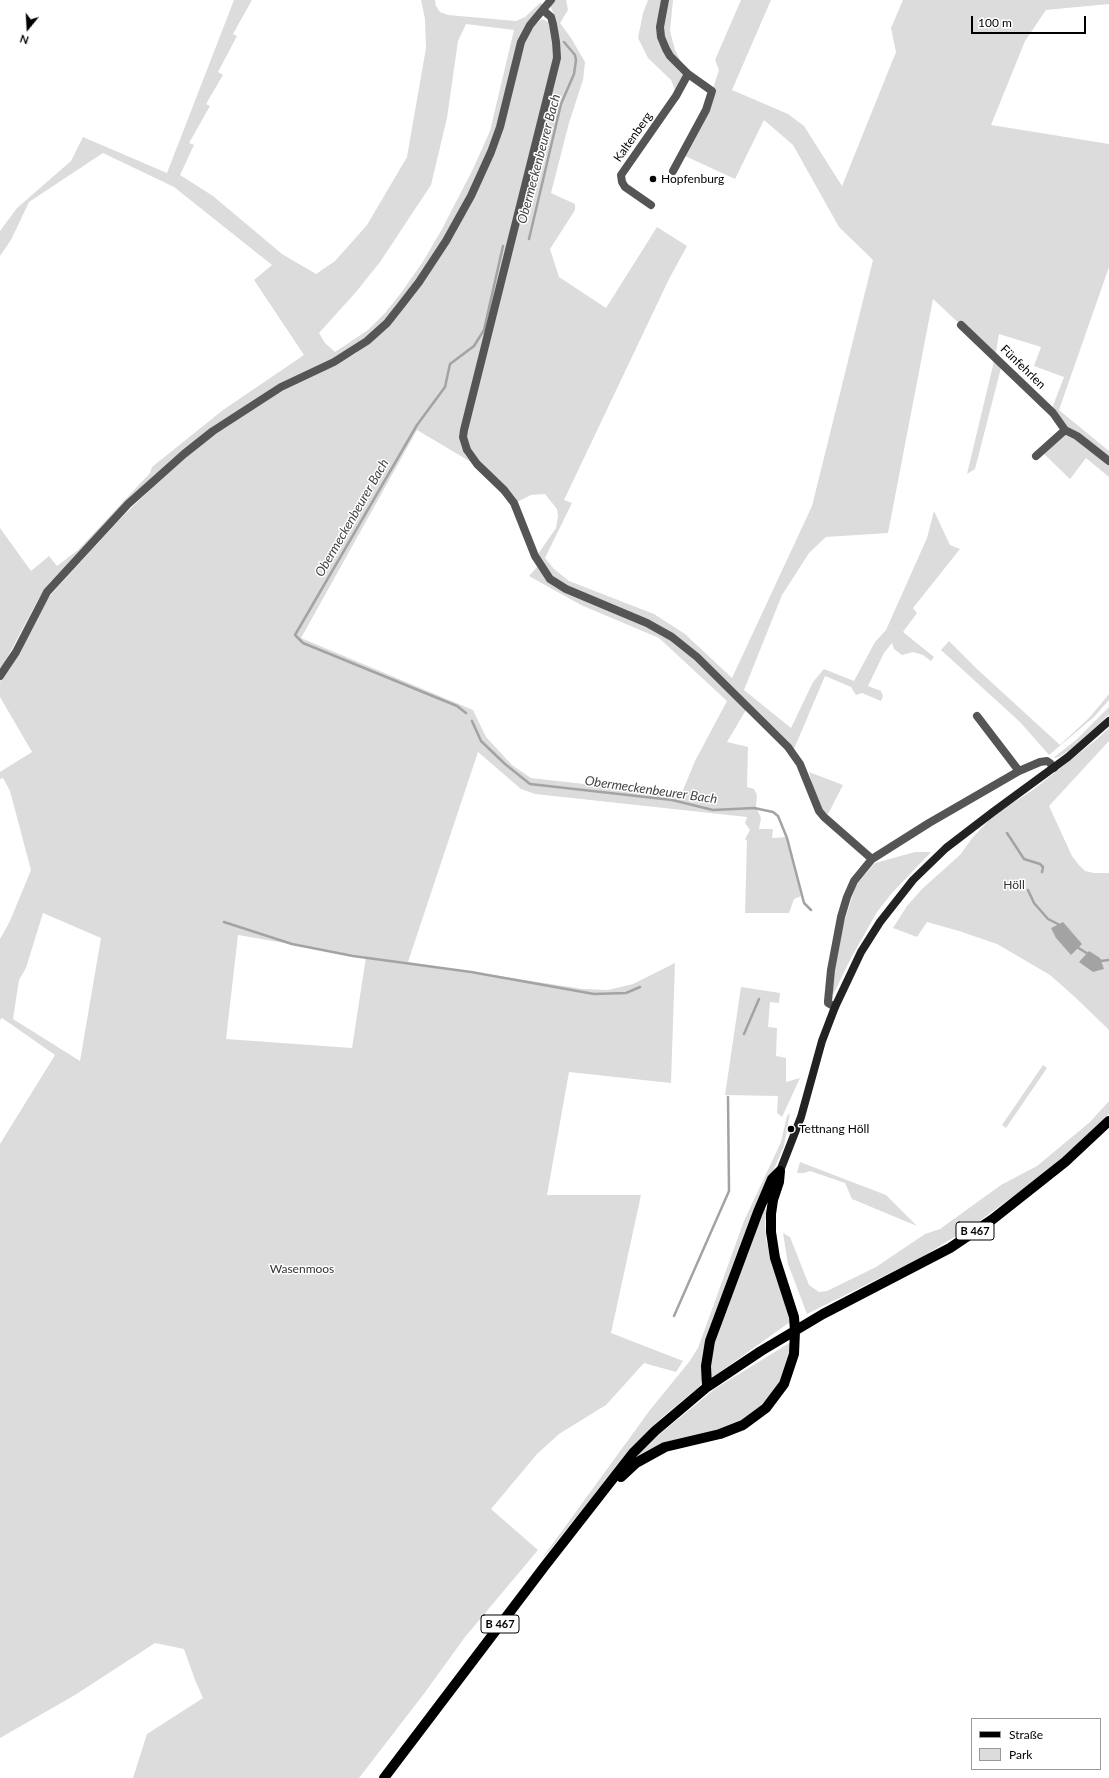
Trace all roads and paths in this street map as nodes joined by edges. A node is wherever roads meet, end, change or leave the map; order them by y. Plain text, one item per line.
1 (551, 0) edge
2 (665, 0) edge
3 (544, 10) junction
4 (688, 74) junction
5 (673, 172) dead end
6 (651, 205) dead end
7 (961, 325) dead end
8 (1065, 430) junction
9 (1036, 456) dead end
10 (1109, 461) edge
11 (0, 676) edge
12 (978, 716) dead end
13 (1109, 721) edge
14 (1054, 768) junction
15 (1019, 771) junction
16 (872, 859) junction
17 (835, 1007) junction
18 (1109, 1121) edge
19 (780, 1172) junction
20 (707, 1387) junction
21 (610, 1482) junction
22 (384, 1778) edge

1 - 3 street
2 - 4 street
3 - 11 street
3 - 16 street
4 - 5 street
4 - 6 street, Kaltenberg
7 - 8 street, Fünfehrlen
8 - 9 street
8 - 10 street, Fünfehrlen
12 - 15 street
13 - 14 main road
14 - 15 street
14 - 17 main road
15 - 16 street
16 - 17 street
17 - 19 main road
18 - 20 main road, B 467
19 - 20 main road
19 - 21 main road
20 - 21 main road, B 467
21 - 22 main road, B 467

